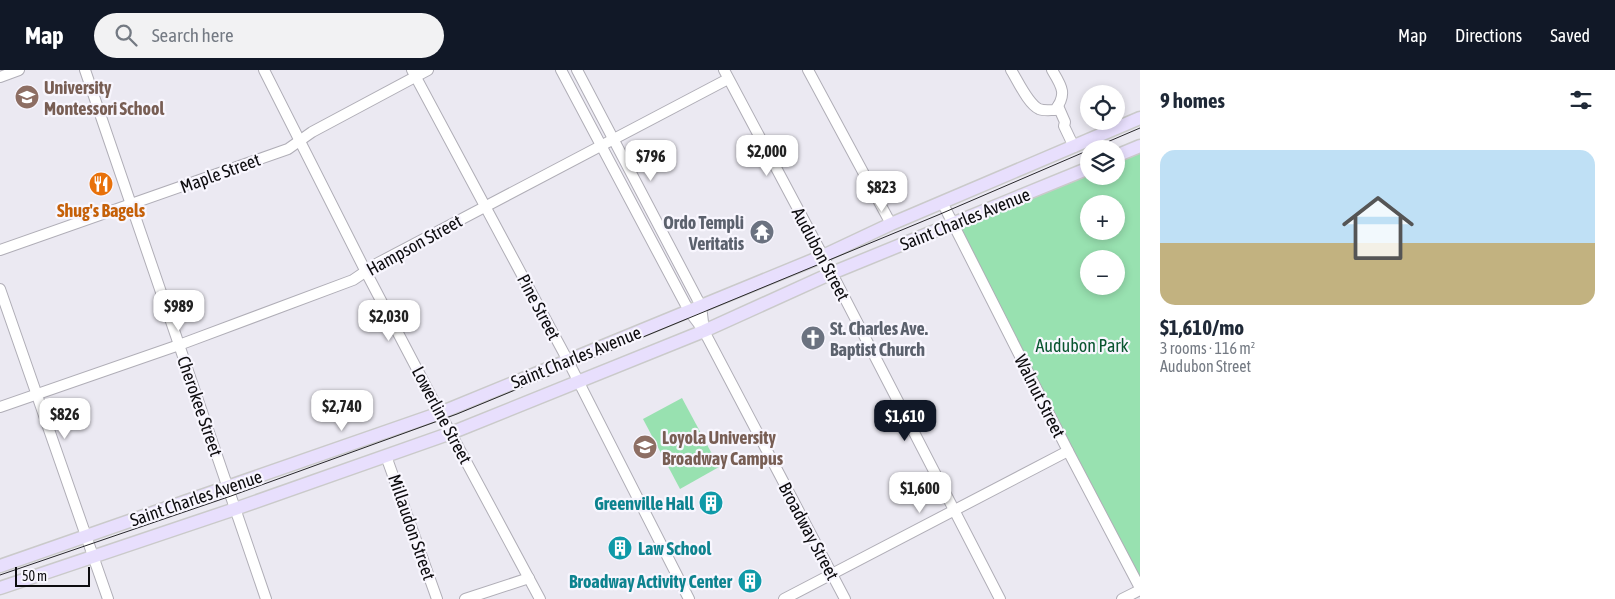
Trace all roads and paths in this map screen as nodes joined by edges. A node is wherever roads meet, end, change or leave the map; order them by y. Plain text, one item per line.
1 (19, 70) edge
2 (85, 70) edge
3 (264, 70) edge
4 (428, 70) edge
5 (561, 70) edge
6 (808, 70) edge
7 (1011, 70) edge
8 (1052, 70) edge
9 (581, 71) edge
10 (414, 73) edge
11 (726, 75) edge
12 (0, 76) edge
13 (1055, 108) junction
14 (1140, 118) edge
15 (613, 140) junction
16 (301, 141) junction
17 (601, 146) junction
18 (1074, 146) junction
19 (1140, 146) edge
20 (1125, 152) edge
21 (1080, 172) edge
22 (942, 202) junction
23 (130, 204) junction
24 (486, 206) junction
25 (891, 224) junction
26 (953, 225) junction
27 (0, 250) edge
28 (823, 256) junction
29 (366, 272) junction
30 (832, 273) junction
31 (0, 289) edge
32 (701, 306) junction
33 (689, 311) junction
34 (704, 331) junction
35 (179, 345) junction
36 (567, 360) junction
37 (578, 381) junction
38 (36, 395) junction
39 (0, 408) edge
40 (440, 412) junction
41 (451, 433) junction
42 (1068, 451) junction
43 (386, 456) junction
44 (228, 487) junction
45 (235, 508) junction
46 (953, 510) junction
47 (85, 536) junction
48 (93, 557) junction
49 (0, 566) edge
50 (832, 574) junction
51 (529, 578) junction
52 (0, 588) edge
53 (1140, 589) edge
54 (108, 599) edge
55 (266, 599) edge
56 (437, 599) edge
57 (464, 599) edge
58 (540, 599) edge
59 (689, 599) edge
60 (784, 599) edge
61 (845, 599) edge
62 (1000, 599) edge
63 (1122, 599) edge

1 - 12 street
2 - 23 street, Cherokee Street
3 - 16 street, Lowerline Street
4 - 10 street, Maple Street
5 - 17 street, Broadway Street
6 - 25 street
7 - 13 street
8 - 13 street
9 - 15 street, Broadway Street
10 - 16 street, Maple Street
10 - 24 street, Pine Street
11 - 15 street, Hampson Street
11 - 28 street, Audubon Street
13 - 18 street
14 - 18 main road, Saint Charles Avenue
15 - 17 street, Hampson Street
15 - 32 street, Broadway Street
16 - 23 street, Maple Street
16 - 29 street, Lowerline Street
17 - 24 street, Hampson Street
17 - 33 street, Broadway Street
18 - 22 main road, Saint Charles Avenue
19 - 20 main road
21 - 26 main road, Saint Charles Avenue
22 - 25 main road, Saint Charles Avenue
22 - 26 street, Walnut Street
23 - 27 street, Maple Street
23 - 35 street, Cherokee Street
24 - 29 street, Hampson Street
24 - 36 street, Pine Street
25 - 28 main road, Saint Charles Avenue
26 - 30 main road, Saint Charles Avenue
26 - 42 street, Walnut Street
28 - 30 street, Audubon Street
28 - 32 main road, Saint Charles Avenue
29 - 35 street, Hampson Street
29 - 40 street, Lowerline Street
30 - 34 main road, Saint Charles Avenue
30 - 46 street, Audubon Street
31 - 38 street
32 - 33 main road, Saint Charles Avenue
32 - 34 street, Broadway Street
33 - 34 street, Broadway Street
33 - 36 main road, Saint Charles Avenue
34 - 37 main road, Saint Charles Avenue
34 - 50 street, Broadway Street
35 - 38 street, Hampson Street
35 - 44 street, Cherokee Street
36 - 37 street, Pine Street
36 - 40 main road, Saint Charles Avenue
37 - 41 main road, Saint Charles Avenue
37 - 59 street, Pine Street
38 - 39 street, Hampson Street
38 - 47 street
40 - 41 street, Lowerline Street
40 - 44 main road, Saint Charles Avenue
41 - 43 main road, Saint Charles Avenue
41 - 51 street, Lowerline Street
42 - 46 street
42 - 53 street, Walnut Street
43 - 45 main road, Saint Charles Avenue
43 - 56 street, Millaudon Street
44 - 45 street, Cherokee Street
44 - 47 main road, Saint Charles Avenue
45 - 48 main road, Saint Charles Avenue
45 - 55 street, Cherokee Street
46 - 50 street
46 - 62 street, Audubon Street
47 - 48 street
47 - 49 main road, Saint Charles Avenue
48 - 52 main road, Saint Charles Avenue
48 - 54 street
50 - 60 street
50 - 61 street, Broadway Street
51 - 57 street
51 - 58 street, Lowerline Street
53 - 63 street

